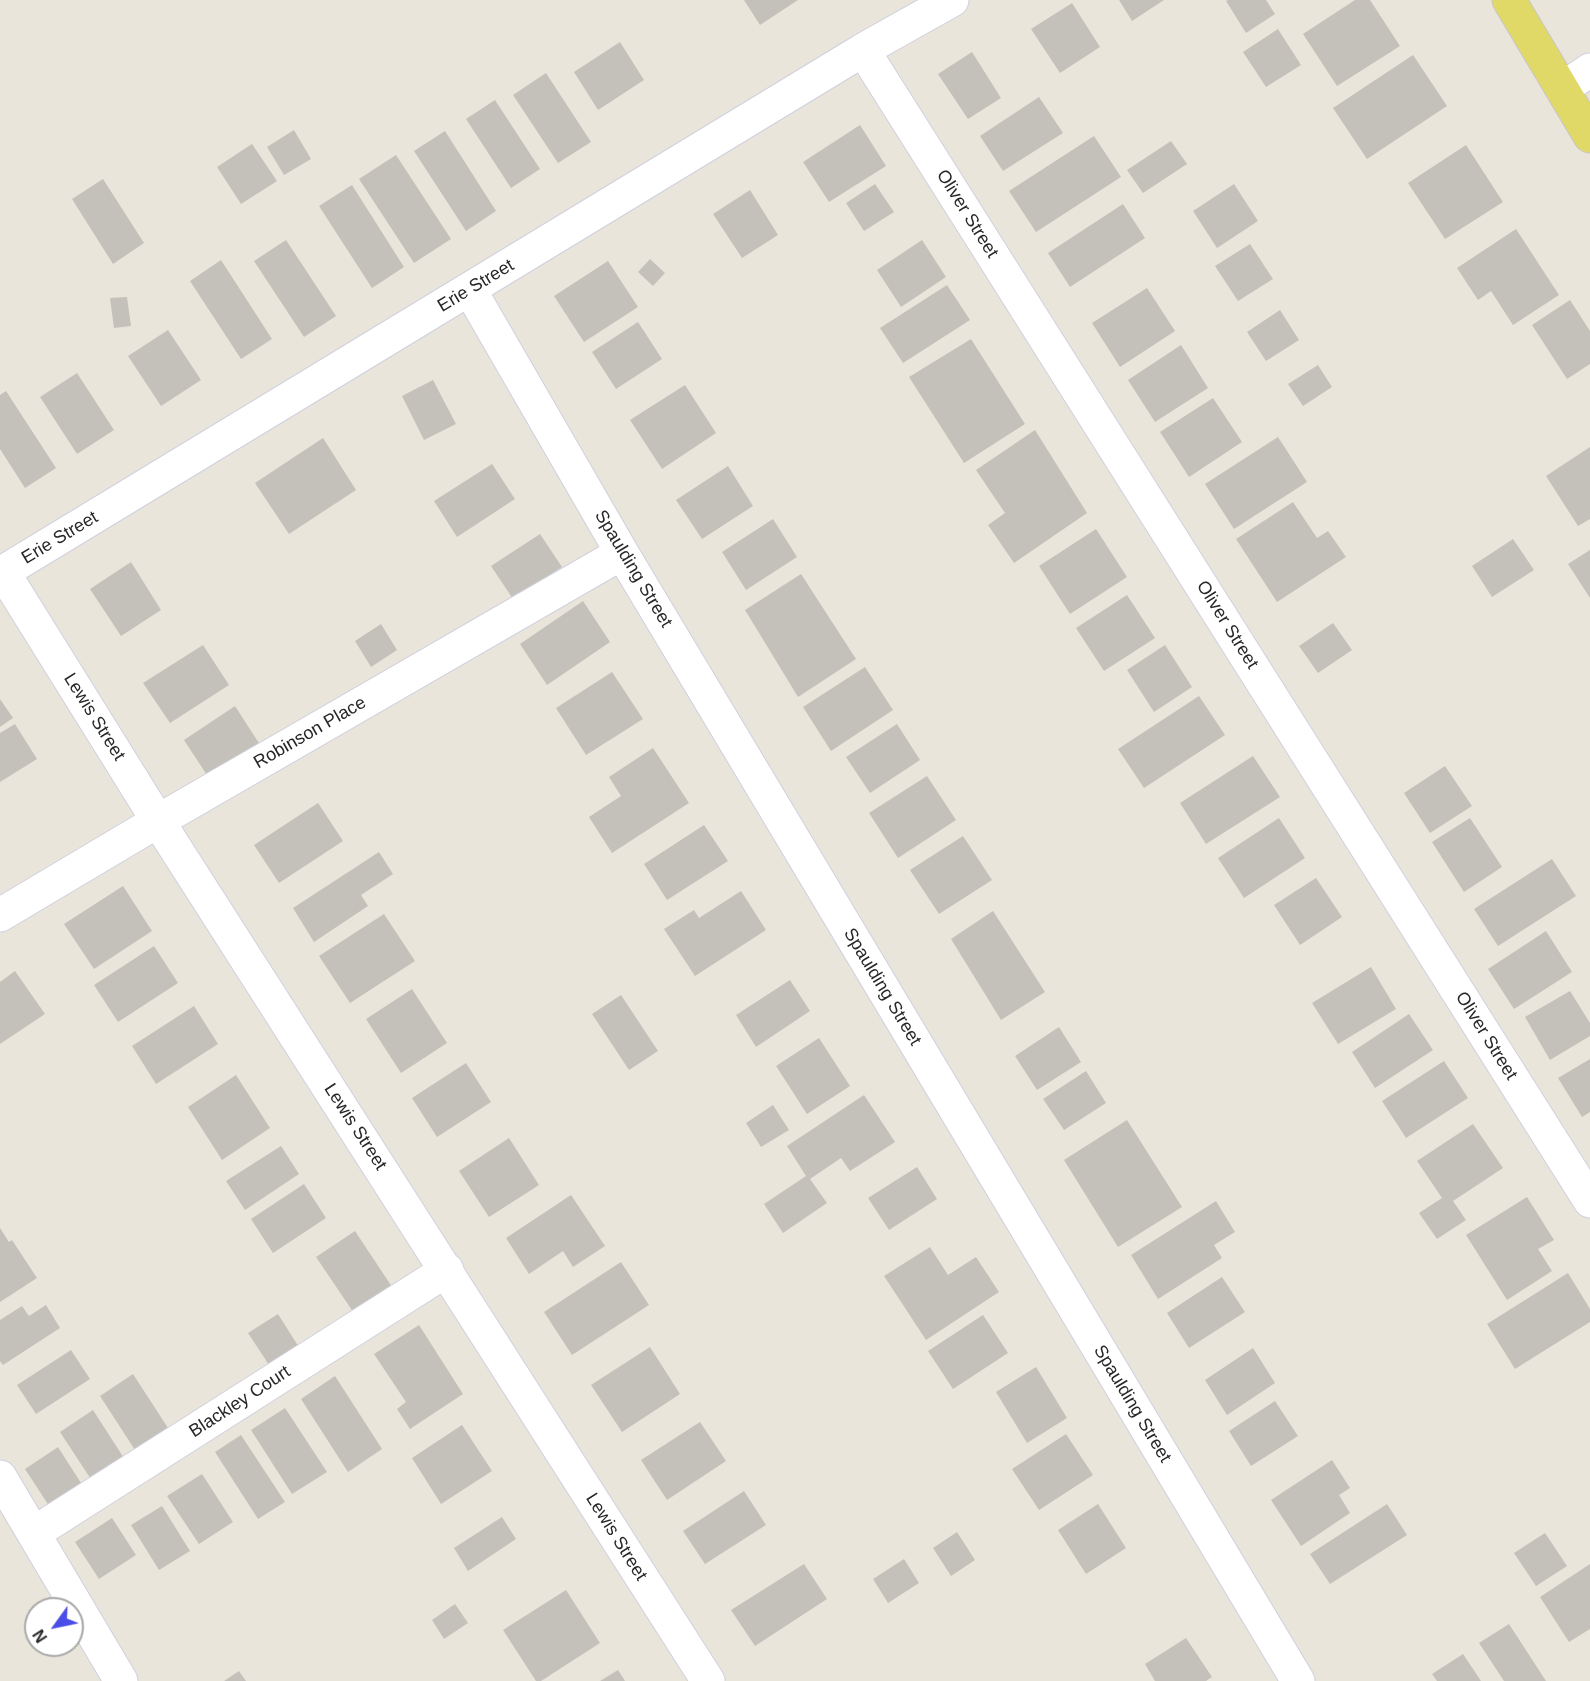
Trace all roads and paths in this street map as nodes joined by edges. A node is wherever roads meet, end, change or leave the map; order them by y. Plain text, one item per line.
1 (952, 0) edge
2 (1509, 0) edge
3 (863, 50) junction
4 (1590, 70) edge
5 (1562, 89) junction
6 (1590, 136) edge
7 (470, 290) junction
8 (622, 553) junction
9 (2, 573) edge
10 (158, 820) junction
11 (0, 915) edge
12 (1590, 1201) edge
13 (447, 1270) junction
14 (0, 1477) edge
15 (34, 1533) junction
16 (121, 1681) edge
17 (708, 1681) edge
18 (1298, 1681) edge

1 - 3 street, Erie Street
2 - 5 main road
3 - 7 street, Erie Street
3 - 12 street, Oliver Street
4 - 5 street
5 - 6 main road
7 - 8 street, Spaulding Street
7 - 9 street, Erie Street
8 - 10 street, Robinson Place
8 - 18 street, Spaulding Street
9 - 10 street, Lewis Street
10 - 11 street, Robinson Place
10 - 13 street, Lewis Street
13 - 15 street, Blackley Court
13 - 17 street, Lewis Street
14 - 15 street
15 - 16 street

